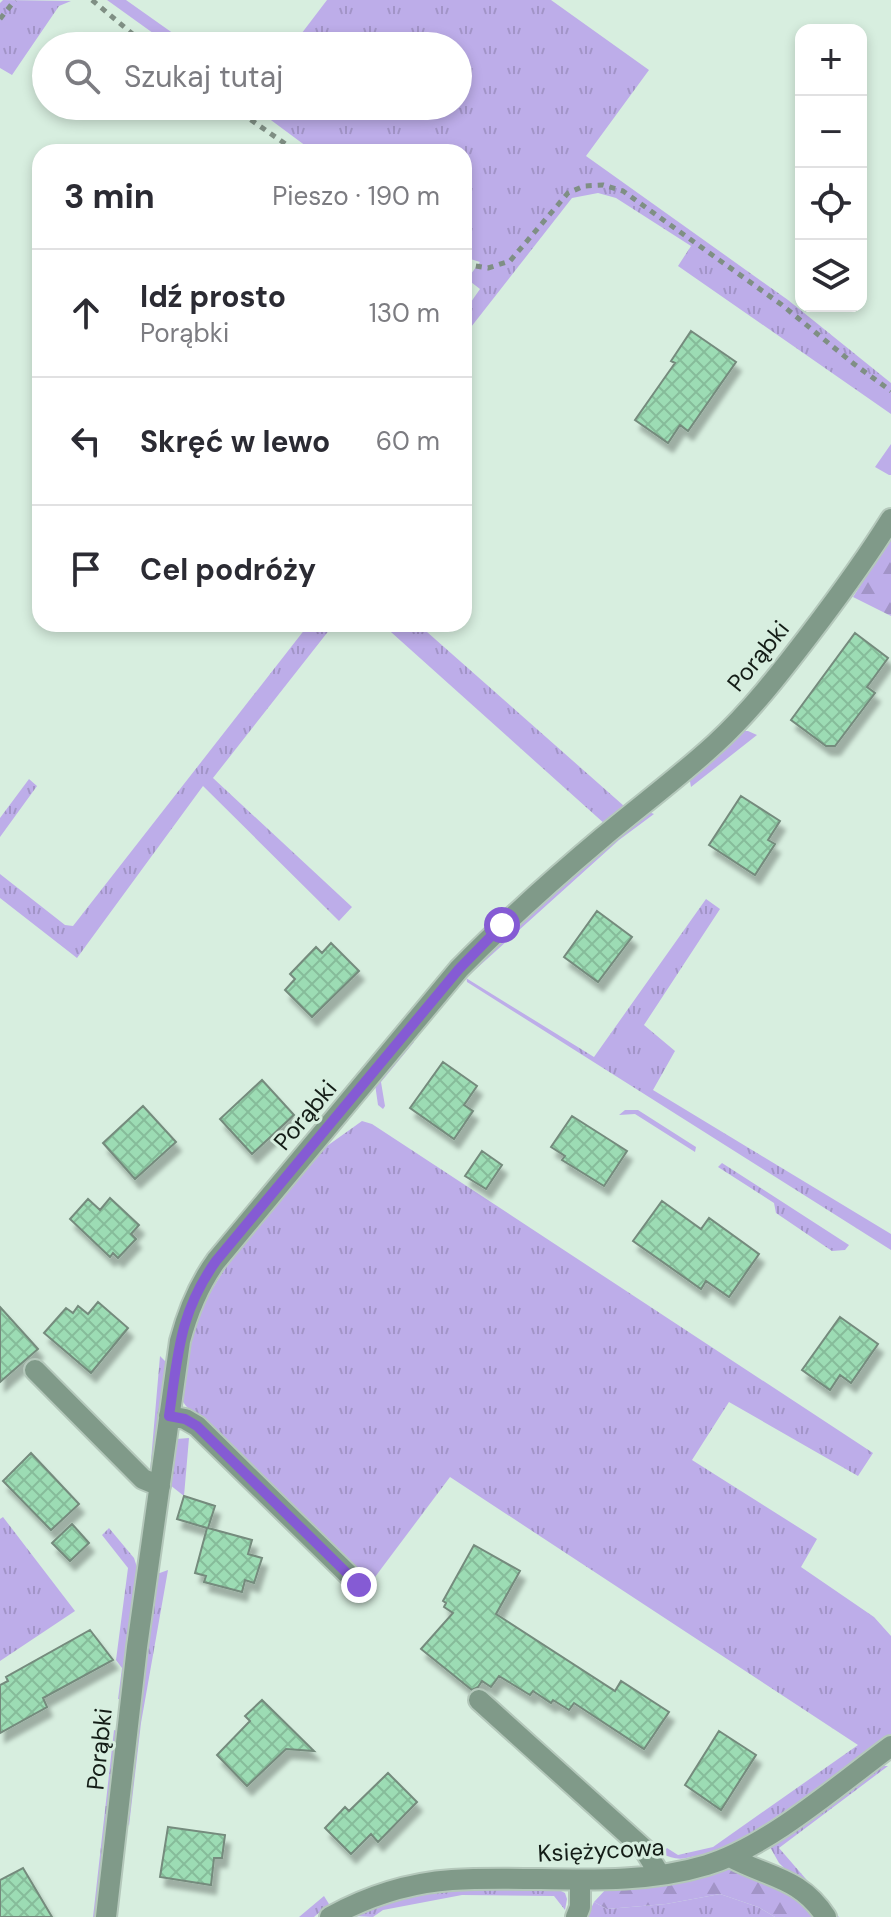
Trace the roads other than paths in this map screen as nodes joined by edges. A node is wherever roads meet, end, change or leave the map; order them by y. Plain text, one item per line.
1 (891, 519) edge
2 (35, 1370) dead end
3 (169, 1416) junction
4 (160, 1486) junction
5 (359, 1585) dead end
6 (479, 1700) dead end
7 (891, 1746) edge
8 (730, 1857) junction
9 (660, 1875) junction
10 (580, 1880) junction
11 (106, 1917) edge
12 (330, 1917) edge
13 (576, 1917) edge
14 (826, 1917) edge

1 - 3 street, Porąbki
2 - 4 street
3 - 4 street, Porąbki
3 - 5 street
4 - 11 street, Porąbki
6 - 9 street
7 - 8 street, Księżycowa
8 - 9 street, Księżycowa
8 - 14 street
9 - 10 street, Księżycowa
10 - 12 street, Księżycowa
10 - 13 street

